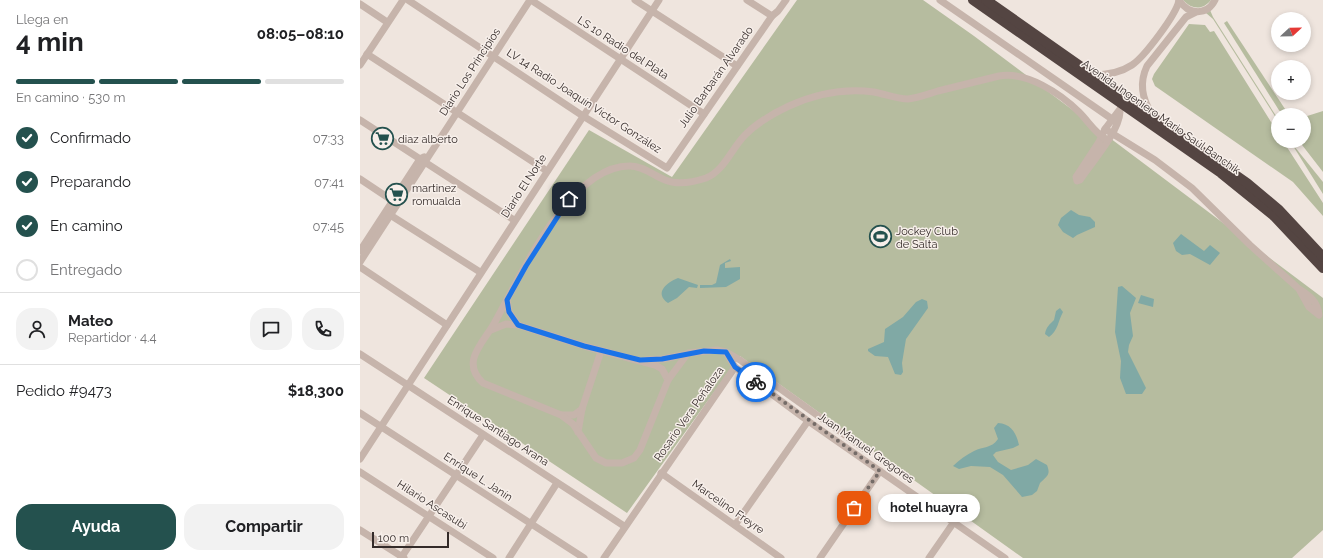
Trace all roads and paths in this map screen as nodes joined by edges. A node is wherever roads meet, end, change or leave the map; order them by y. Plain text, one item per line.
1 (403, 0) edge
2 (408, 0) edge
3 (530, 0) edge
4 (635, 0) edge
5 (660, 0) edge
6 (748, 0) edge
7 (786, 0) edge
8 (940, 0) edge
9 (973, 0) edge
10 (986, 0) edge
11 (1179, 0) edge
12 (1215, 0) edge
13 (360, 4) edge
14 (652, 11) junction
15 (1196, 12) junction
16 (772, 16) junction
17 (387, 22) junction
18 (367, 54) junction
19 (494, 56) junction
20 (620, 60) junction
21 (360, 63) edge
22 (737, 66) junction
23 (1093, 75) junction
24 (1122, 108) junction
25 (456, 113) junction
26 (704, 114) junction
27 (583, 116) junction
28 (1154, 116) junction
29 (360, 120) edge
30 (1112, 120) junction
31 (1105, 129) junction
32 (1113, 134) junction
33 (1104, 139) junction
34 (424, 159) junction
35 (667, 168) joint
36 (546, 171) junction
37 (360, 179) edge
38 (395, 202) junction
39 (388, 213) junction
40 (514, 220) junction
41 (366, 241) edge
42 (360, 251) edge
43 (1323, 257) edge
44 (360, 262) edge
45 (360, 267) edge
46 (1323, 268) edge
47 (480, 272) junction
48 (1299, 289) dead end
49 (507, 300) junction
50 (447, 325) junction
51 (518, 325) junction
52 (491, 330) junction
53 (600, 350) junction
54 (726, 352) junction
55 (360, 354) edge
56 (688, 354) junction
57 (640, 360) junction
58 (735, 367) junction
59 (668, 380) junction
60 (407, 384) junction
61 (582, 409) junction
62 (360, 413) edge
63 (561, 415) junction
64 (808, 421) junction
65 (380, 427) junction
66 (578, 432) junction
67 (483, 435) junction
68 (863, 448) dead end
69 (360, 459) edge
70 (880, 471) junction
71 (360, 472) edge
72 (661, 474) junction
73 (456, 475) junction
74 (557, 483) junction
75 (428, 515) junction
76 (954, 522) junction
77 (531, 525) junction
78 (734, 525) junction
79 (624, 526) junction
80 (360, 530) edge
81 (402, 558) edge
82 (492, 558) edge
83 (509, 558) edge
84 (584, 558) edge
85 (604, 558) edge
86 (781, 558) edge
87 (820, 558) edge
88 (929, 558) edge
89 (1005, 558) edge

1 - 17 street
2 - 19 street, LV 14 Radio Joaquín Víctor González
3 - 19 street, Diario Los Principios
3 - 20 street, LS 10 Radio del Plata
4 - 14 street
5 - 14 street, Diario El Norte
6 - 16 street
7 - 16 street, Julio Barbarán Alvarado
8 - 30 street
9 - 24 highway, Avenida Ingeniero Mario Saúl Banchik
10 - 23 highway, Avenida Ingeniero Mario Saúl Banchik
11 - 15 street
11 - 23 street
12 - 15 street
13 - 17 street
14 - 20 street, Diario El Norte
14 - 22 street
15 - 28 street
16 - 22 street, Julio Barbarán Alvarado
17 - 18 street
18 - 21 street
18 - 25 street
19 - 25 street, Diario Los Principios
19 - 27 street, LV 14 Radio Joaquín Víctor González
20 - 26 street, LS 10 Radio del Plata
20 - 27 street, Diario El Norte
22 - 26 street, Julio Barbarán Alvarado
23 - 28 highway, Avenida Ingeniero Mario Saúl Banchik
24 - 30 street
24 - 32 street
24 - 46 highway, Avenida Ingeniero Mario Saúl Banchik
25 - 34 street, Diario Los Principios
25 - 36 street
26 - 35 street, Julio Barbarán Alvarado
27 - 35 street, LV 14 Radio Joaquín Víctor González
27 - 36 street, Diario El Norte
28 - 43 highway, Avenida Ingeniero Mario Saúl Banchik
29 - 34 street
30 - 31 street
31 - 32 street
31 - 33 street
32 - 33 street
32 - 48 street
33 - 33 street
33 - 49 street
34 - 38 street, Diario Los Principios
34 - 40 street
36 - 40 street, Diario El Norte
37 - 38 street
38 - 39 street, Diario Los Principios
39 - 41 street, Diario Los Principios
39 - 47 street
40 - 47 street, Diario El Norte
41 - 42 street, Diario Los Principios
41 - 44 street, Diario Los Principios
45 - 50 street
47 - 50 street, Diario El Norte
49 - 51 street
49 - 52 street
50 - 60 street, Diario El Norte
51 - 52 street
51 - 53 street
52 - 63 street
53 - 57 street
53 - 61 street
54 - 56 street
54 - 58 street
54 - 68 street
55 - 60 street, Enrique Santiago Arana
56 - 57 street
56 - 59 street
57 - 59 street
58 - 64 street, Juan Manuel Gregores
58 - 72 street, Rosario Vera Peñaloza
59 - 66 street
60 - 65 street, Diario El Norte
60 - 67 street, Enrique Santiago Arana
61 - 63 street
61 - 66 street
62 - 65 street, Enrique L. Janín
63 - 66 street
64 - 70 street, Juan Manuel Gregores
64 - 78 street
65 - 69 street, Diario El Norte
65 - 73 street, Enrique L. Janín
67 - 73 street
67 - 74 street, Enrique Santiago Arana
70 - 76 street, Juan Manuel Gregores
70 - 87 street
71 - 75 street, Hilario Ascasubi
72 - 78 street, Marcelino Freyre
72 - 79 street, Rosario Vera Peñaloza
73 - 75 street
73 - 77 street, Enrique L. Janín
74 - 77 street
74 - 79 street, Enrique Santiago Arana
75 - 81 street
75 - 82 street, Hilario Ascasubi
76 - 88 street
76 - 89 street, Juan Manuel Gregores
77 - 83 street
77 - 84 street, Enrique L. Janín
78 - 86 street, Marcelino Freyre
79 - 85 street, Rosario Vera Peñaloza
80 - 81 street

